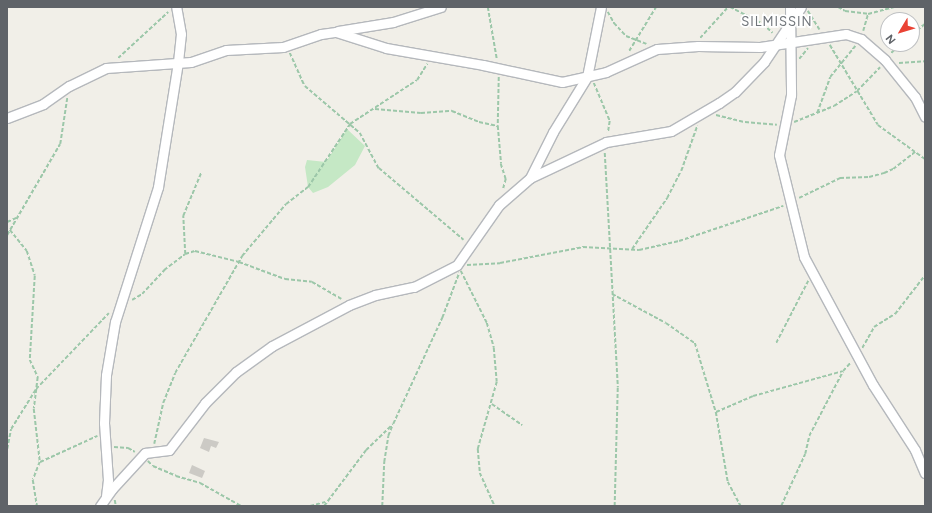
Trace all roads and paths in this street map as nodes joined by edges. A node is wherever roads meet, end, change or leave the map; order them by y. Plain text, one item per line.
1 (175, 7) edge
2 (441, 7) edge
3 (488, 7) edge
4 (601, 7) edge
5 (606, 7) edge
6 (656, 7) edge
7 (729, 7) edge
8 (790, 7) edge
9 (803, 7) edge
10 (838, 7) edge
11 (894, 7) edge
12 (868, 14) junction
13 (790, 25) junction
14 (336, 32) junction
15 (819, 37) junction
16 (638, 39) junction
17 (861, 39) junction
18 (777, 42) junction
19 (791, 42) junction
20 (694, 46) junction
21 (283, 47) junction
22 (657, 49) junction
23 (629, 52) dead end
24 (117, 58) dead end
25 (432, 58) junction
26 (925, 61) edge
27 (178, 62) junction
28 (842, 62) junction
29 (886, 65) junction
30 (499, 69) junction
31 (791, 73) junction
32 (589, 77) junction
33 (69, 86) junction
34 (857, 91) junction
35 (375, 109) junction
36 (703, 113) junction
37 (817, 113) junction
38 (925, 117) edge
39 (7, 118) edge
40 (350, 124) junction
41 (498, 126) junction
42 (786, 126) junction
43 (606, 142) junction
44 (915, 152) junction
45 (925, 159) edge
46 (201, 173) dead end
47 (530, 178) junction
48 (790, 203) junction
49 (499, 205) junction
50 (19, 216) junction
51 (7, 222) edge
52 (10, 230) junction
53 (7, 235) edge
54 (471, 246) junction
55 (609, 248) junction
56 (632, 249) junction
57 (185, 254) dead end
58 (239, 262) junction
59 (457, 265) junction
60 (812, 272) junction
61 (925, 275) edge
62 (612, 294) junction
63 (349, 305) junction
64 (776, 342) dead end
65 (857, 355) junction
66 (843, 371) junction
67 (492, 404) junction
68 (716, 412) junction
69 (393, 424) junction
70 (522, 425) dead end
71 (104, 432) junction
72 (106, 448) junction
73 (152, 451) junction
74 (143, 456) junction
75 (40, 462) junction
76 (925, 473) edge
77 (106, 498) junction
78 (326, 502) junction
79 (37, 506) edge
80 (100, 506) edge
81 (240, 506) edge
82 (310, 506) edge
83 (324, 506) edge
84 (382, 506) edge
85 (495, 506) edge
86 (615, 506) edge
87 (741, 506) edge
88 (781, 506) edge

1 - 24 path
1 - 27 street
2 - 14 street
3 - 30 path
4 - 32 street
5 - 16 path
6 - 16 path
7 - 18 path
7 - 20 path
8 - 13 street
9 - 13 street
9 - 15 path
10 - 12 path
11 - 12 path
12 - 17 path
13 - 18 street
13 - 19 street
14 - 21 street
14 - 25 street
15 - 17 street
15 - 19 street
15 - 28 path
15 - 31 path
16 - 22 path
16 - 23 path
17 - 28 path
17 - 29 street
18 - 19 street
18 - 20 street
18 - 36 street
19 - 31 street
20 - 22 street
21 - 27 street
21 - 40 path
22 - 32 street
25 - 30 street
25 - 35 path
26 - 29 path
27 - 33 street
27 - 71 street
28 - 34 path
28 - 37 path
29 - 34 path
29 - 38 street
30 - 32 street
30 - 41 path
31 - 42 street
32 - 43 path
32 - 47 street
33 - 39 street
33 - 50 path
34 - 37 path
34 - 44 path
35 - 40 path
35 - 41 path
36 - 42 path
36 - 43 street
36 - 56 path
37 - 42 path
40 - 54 path
40 - 58 path
41 - 49 path
42 - 48 street
43 - 47 street
43 - 55 path
44 - 45 path
44 - 48 path
46 - 57 path
47 - 49 street
48 - 56 path
48 - 60 street
49 - 54 street
50 - 51 path
50 - 52 path
52 - 53 path
52 - 75 path
54 - 59 street
55 - 56 path
55 - 59 path
55 - 62 path
58 - 63 path
58 - 73 path
59 - 63 street
60 - 64 path
60 - 65 street
61 - 65 path
62 - 68 path
62 - 86 path
63 - 73 street
65 - 66 path
65 - 76 street
66 - 68 path
66 - 88 path
67 - 69 path
67 - 70 path
67 - 85 path
68 - 87 path
69 - 78 path
69 - 84 path
71 - 72 street
71 - 75 path
72 - 74 path
72 - 77 street
73 - 74 street
74 - 77 street
74 - 81 path
75 - 79 path
77 - 80 street
78 - 82 path
78 - 83 path

